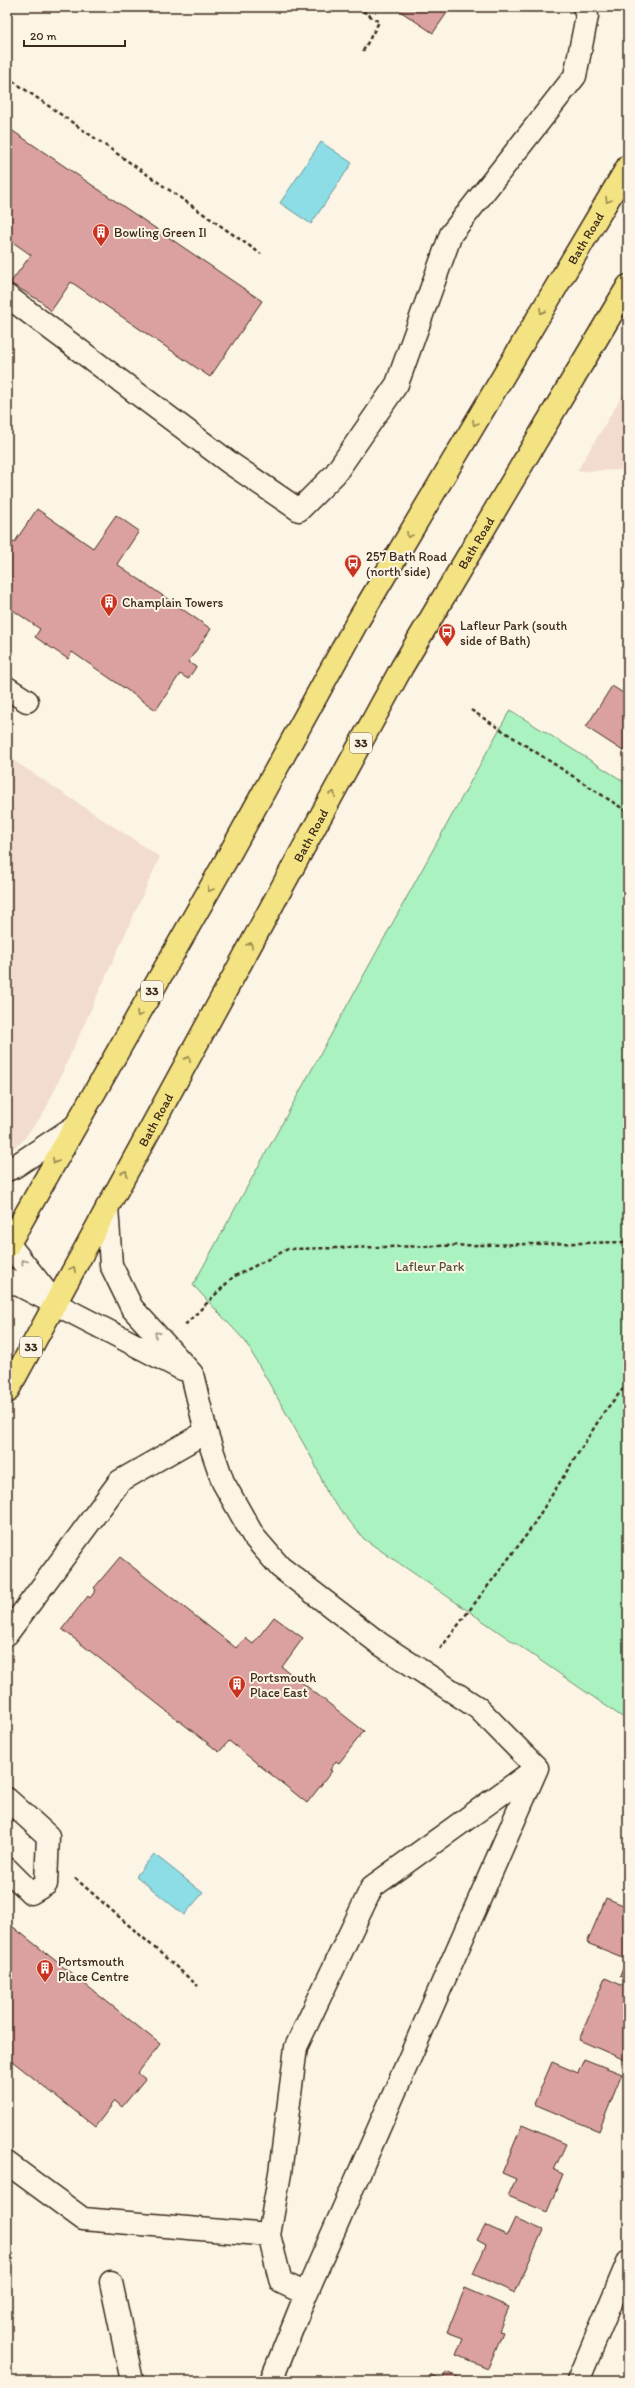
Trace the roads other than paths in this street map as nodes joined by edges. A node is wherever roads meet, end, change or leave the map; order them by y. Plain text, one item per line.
1 (584, 7) edge
2 (628, 166) edge
3 (628, 286) edge
4 (7, 296) edge
5 (7, 688) edge
6 (27, 701) dead end
7 (74, 1127) junction
8 (7, 1170) edge
9 (107, 1207) junction
10 (8, 1244) edge
11 (7, 1279) edge
12 (55, 1303) junction
13 (192, 1374) junction
14 (7, 1392) edge
15 (206, 1432) junction
16 (7, 1634) edge
17 (537, 1768) junction
18 (7, 1799) edge
19 (7, 1869) edge
20 (7, 2163) edge
21 (269, 2235) junction
22 (628, 2262) edge
23 (111, 2282) dead end
24 (306, 2294) junction
25 (132, 2381) edge
26 (271, 2381) edge
27 (578, 2381) edge

1 - 4 street
2 -> 7 main road, Bath Road / 33
9 -> 3 main road, Bath Road / 33
5 - 6 street
7 - 8 street
7 -> 10 main road, Bath Road / 33
12 -> 9 main road, Bath Road / 33
13 -> 9 street
12 -> 10 street
11 - 12 street
12 - 13 street
12 - 14 main road, Bath Road / 33
13 - 15 street
15 - 16 street
15 - 17 street
17 - 21 street
17 - 24 street
18 - 19 street
20 - 21 street
21 - 24 street
22 - 27 street
23 - 25 street
24 - 26 street

